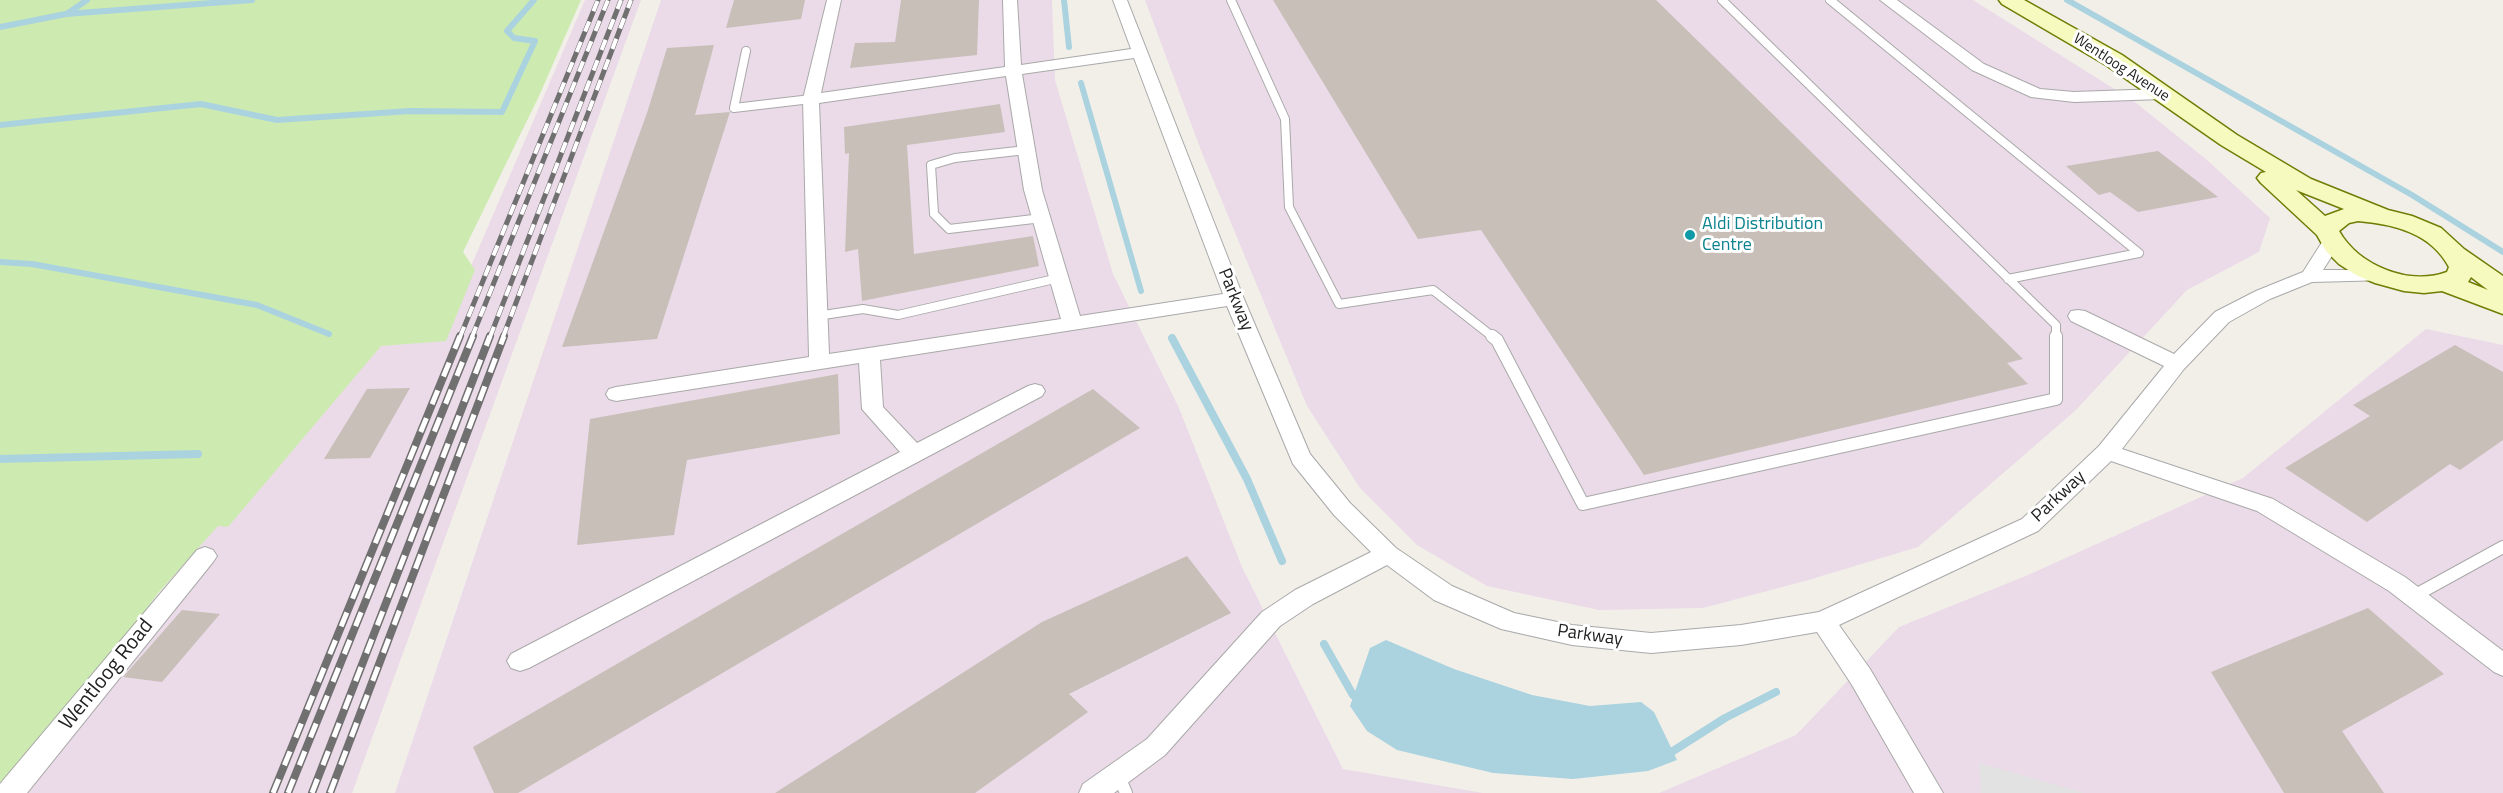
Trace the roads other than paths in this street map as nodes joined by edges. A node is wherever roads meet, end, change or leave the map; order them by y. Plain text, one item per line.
1 (834, 0) edge
2 (1010, 0) edge
3 (1120, 0) edge
4 (1231, 0) edge
5 (1722, 0) edge
6 (1830, 0) edge
7 (1887, 0) edge
8 (2009, 0) edge
9 (746, 51) dead end
10 (1139, 53) junction
11 (1013, 71) junction
12 (2162, 94) junction
13 (811, 99) junction
14 (2229, 140) junction
15 (1026, 150) junction
16 (2379, 215) junction
17 (1041, 218) junction
18 (2329, 237) junction
19 (2457, 255) junction
20 (2310, 276) junction
21 (2381, 276) junction
22 (1059, 278) junction
23 (2008, 279) junction
24 (2446, 283) junction
25 (2503, 288) edge
26 (1234, 299) junction
27 (2503, 305) edge
28 (817, 316) junction
29 (2078, 316) dead end
30 (1072, 324) junction
31 (869, 355) junction
32 (819, 363) junction
33 (2177, 364) junction
34 (1035, 391) dead end
35 (616, 394) dead end
36 (2107, 452) junction
37 (914, 454) junction
38 (2503, 547) edge
39 (1388, 554) junction
40 (205, 556) dead end
41 (2414, 596) junction
42 (1823, 621) junction
43 (520, 661) dead end
44 (2503, 665) edge
45 (1122, 784) edge
46 (10, 793) edge
47 (1093, 793) edge
48 (1929, 793) edge

1 - 13 street
2 - 11 street
3 - 10 street, Parkway
4 - 23 lane
5 - 23 lane
6 - 23 lane
7 - 12 street
8 - 12 main road, Wentloog Avenue
9 - 13 lane
10 - 11 street
10 - 26 street, Parkway
11 - 13 street
11 - 15 street
12 - 14 main road, Wentloog Avenue
13 - 28 street
14 - 16 main road, Wentloog Avenue
14 - 18 main road, Wentloog Avenue
15 - 17 street
15 - 17 lane
16 - 18 main road, Wentloog Avenue
16 - 19 main road, Wentloog Avenue
17 - 22 street
18 - 20 street
18 - 21 main road, Wentloog Avenue
19 - 24 main road
19 - 25 main road, Wentloog Avenue
20 - 21 street, Parkway
20 - 33 street, Parkway
21 - 24 main road, Wentloog Avenue
22 - 28 lane
22 - 30 street
24 - 27 main road, Wentloog Avenue
26 - 30 street
26 - 39 street, Parkway
28 - 32 street
29 - 33 street
30 - 31 street
31 - 32 street
31 - 37 street
32 - 35 street
33 - 36 street, Parkway
34 - 37 street
36 - 41 street
36 - 42 street, Parkway
37 - 43 street
38 - 41 lane
39 - 42 street, Parkway
39 - 45 street
40 - 46 street, Wentloog Road
41 - 44 street
42 - 48 street
45 - 47 street

